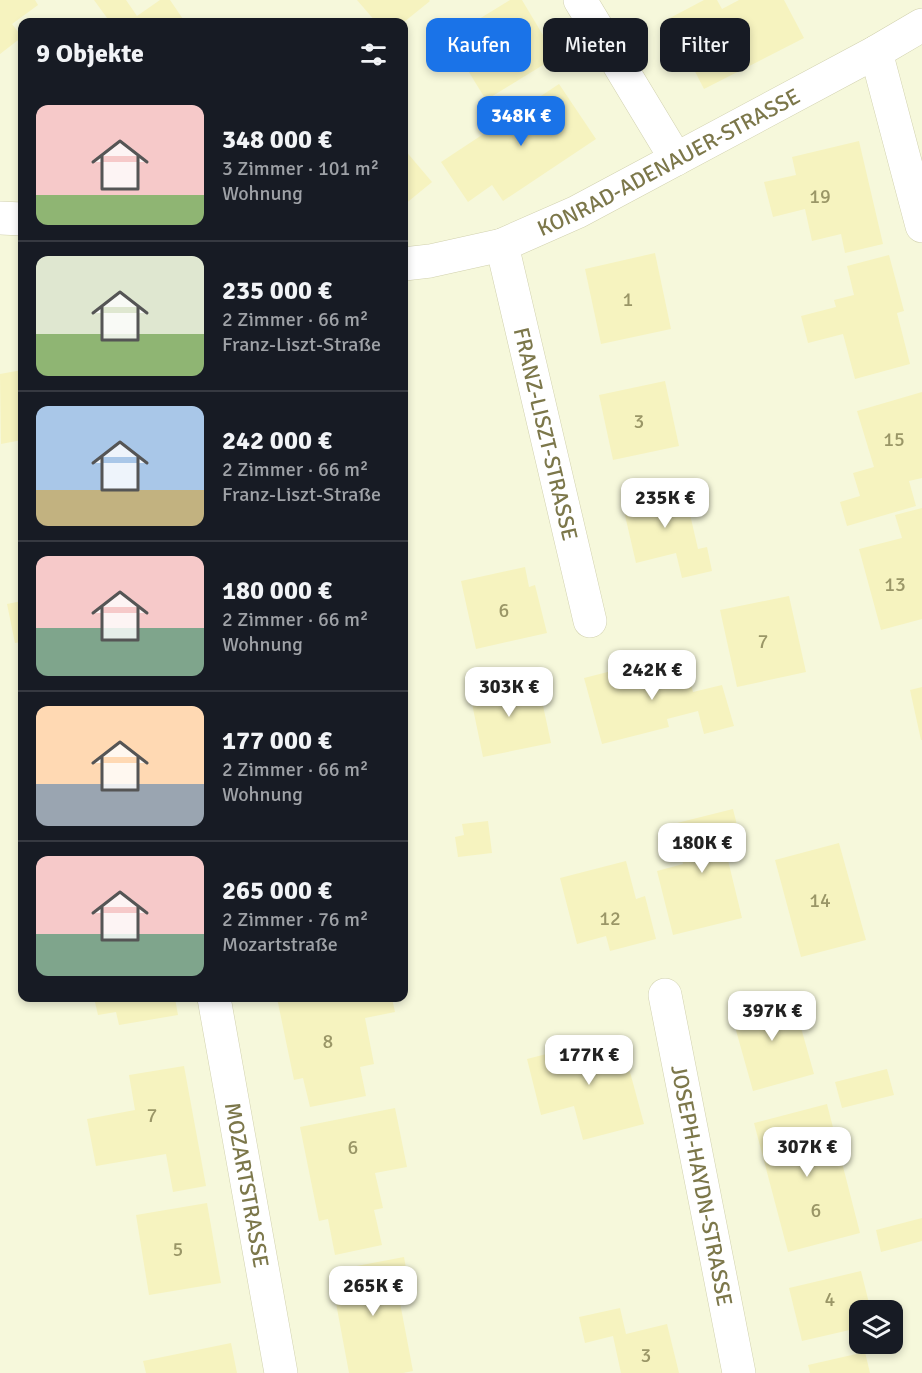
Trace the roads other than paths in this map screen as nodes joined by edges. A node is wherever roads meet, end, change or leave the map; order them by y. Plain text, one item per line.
1 (580, 0) edge
2 (922, 25) edge
3 (876, 52) junction
4 (676, 159) junction
5 (0, 218) edge
6 (18, 219) edge
7 (922, 226) edge
8 (502, 245) junction
9 (408, 264) edge
10 (590, 621) dead end
11 (665, 995) dead end
12 (215, 1002) edge
13 (281, 1373) edge
14 (739, 1373) edge

1 - 4 street
2 - 3 street, KONRAD-ADENAUER-STRASSE
3 - 4 street, KONRAD-ADENAUER-STRASSE
3 - 7 street
4 - 8 street, KONRAD-ADENAUER-STRASSE
5 - 6 street
8 - 9 street, KONRAD-ADENAUER-STRASSE
8 - 10 street, FRANZ-LISZT-STRASSE
11 - 14 street, JOSEPH-HAYDN-STRASSE
12 - 13 street, MOZARTSTRASSE

